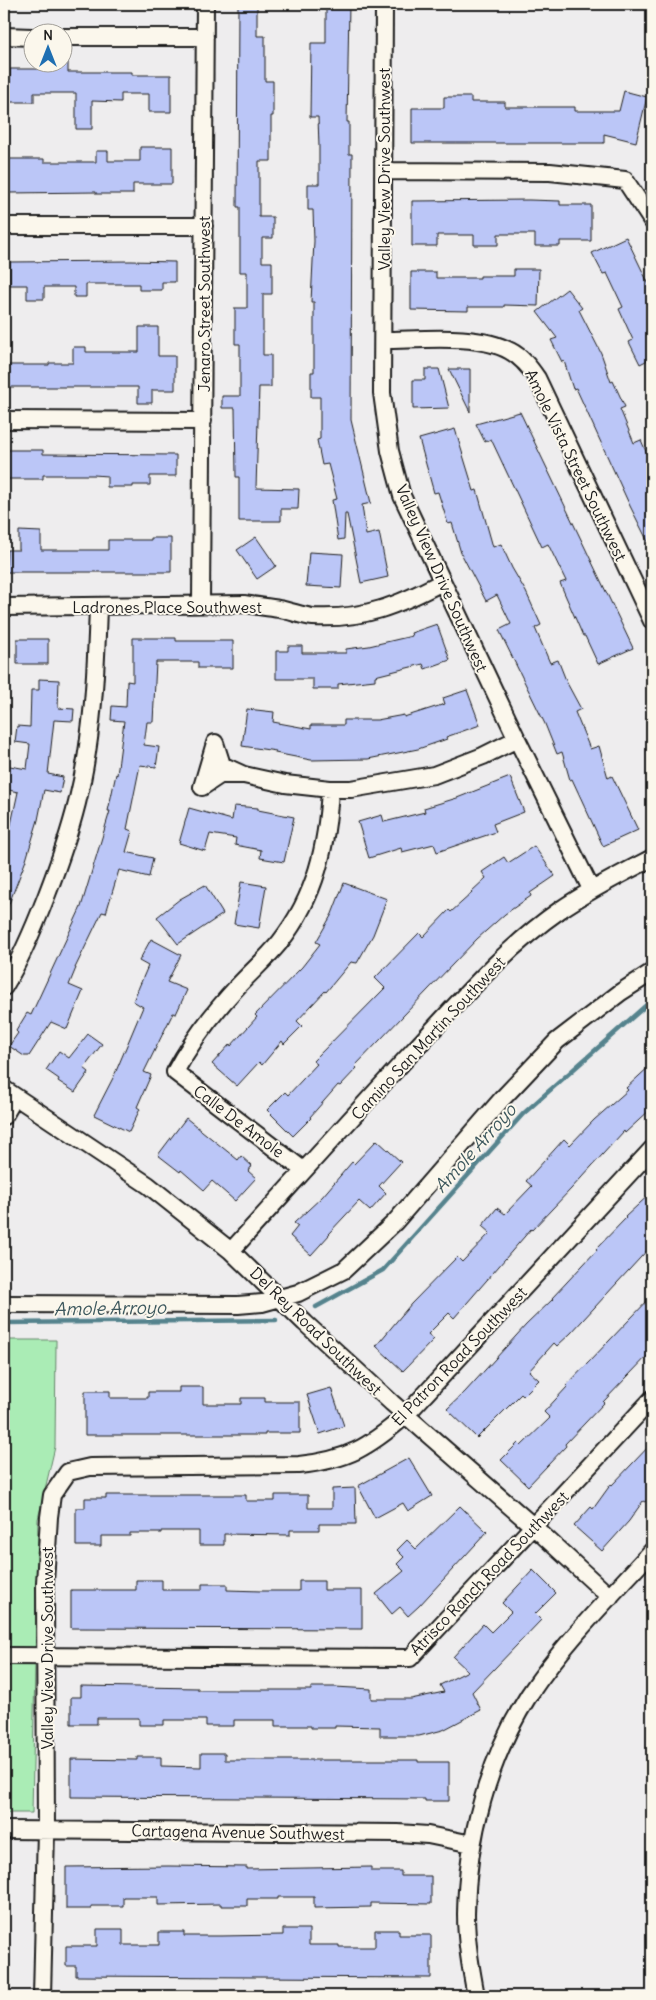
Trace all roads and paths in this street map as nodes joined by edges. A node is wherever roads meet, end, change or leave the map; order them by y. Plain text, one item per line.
1 (205, 4) edge
2 (384, 4) edge
3 (4, 36) edge
4 (22, 36) edge
5 (72, 37) edge
6 (205, 37) junction
7 (384, 171) junction
8 (652, 221) edge
9 (4, 226) edge
10 (204, 226) junction
11 (383, 340) junction
12 (4, 420) edge
13 (203, 420) junction
14 (442, 582) junction
15 (201, 604) junction
16 (98, 606) junction
17 (4, 607) edge
18 (652, 621) edge
19 (517, 738) junction
20 (244, 775) dead end
21 (330, 789) junction
22 (652, 858) edge
23 (591, 889) junction
24 (652, 972) edge
25 (4, 987) edge
26 (9, 1093) edge
27 (4, 1116) edge
28 (652, 1150) edge
29 (303, 1170) junction
30 (231, 1251) junction
31 (283, 1299) junction
32 (4, 1304) edge
33 (652, 1399) edge
34 (406, 1416) junction
35 (68, 1472) joint
36 (534, 1527) junction
37 (652, 1551) edge
38 (610, 1597) junction
39 (4, 1656) edge
40 (47, 1657) junction
41 (4, 1830) edge
42 (46, 1830) junction
43 (472, 1844) junction
44 (42, 1996) edge
45 (476, 1996) edge

1 - 6 street, Jenaro Street Southwest
2 - 7 street, Valley View Drive Southwest
3 - 4 street
5 - 6 street
6 - 10 street, Jenaro Street Southwest
7 - 8 street
7 - 11 street, Valley View Drive Southwest
9 - 10 street
10 - 13 street, Jenaro Street Southwest
11 - 14 street, Valley View Drive Southwest
11 - 18 street, Amole Vista Street Southwest
12 - 13 street
13 - 15 street, Jenaro Street Southwest
14 - 15 street, Ladrones Place Southwest
14 - 19 street, Valley View Drive Southwest
15 - 16 street, Ladrones Place Southwest
16 - 17 street, Ladrones Place Southwest
16 - 25 street
19 - 21 street
19 - 23 street, Valley View Drive Southwest
20 - 21 street
21 - 29 street, Calle De Amole
22 - 23 street, Camino San Martin Southwest
23 - 29 street, Camino San Martin Southwest
24 - 31 street
26 - 27 street
26 - 30 street, Del Rey Road Southwest
28 - 34 street, El Patron Road Southwest
29 - 30 street, Camino San Martin Southwest
30 - 31 street, Del Rey Road Southwest
31 - 32 street
31 - 34 street, Del Rey Road Southwest
33 - 36 street, Atrisco Ranch Road Southwest
34 - 35 street, El Patron Road Southwest
34 - 36 street, Del Rey Road Southwest
35 - 40 street, Valley View Drive Southwest
36 - 38 street, Del Rey Road Southwest
36 - 40 street, Atrisco Ranch Road Southwest
37 - 38 street
38 - 43 street
39 - 40 street, Atrisco Ranch Road Southwest
40 - 42 street, Valley View Drive Southwest
41 - 42 street, Cartagena Avenue Southwest
42 - 43 street, Cartagena Avenue Southwest
42 - 44 street, Valley View Drive Southwest
43 - 45 street

